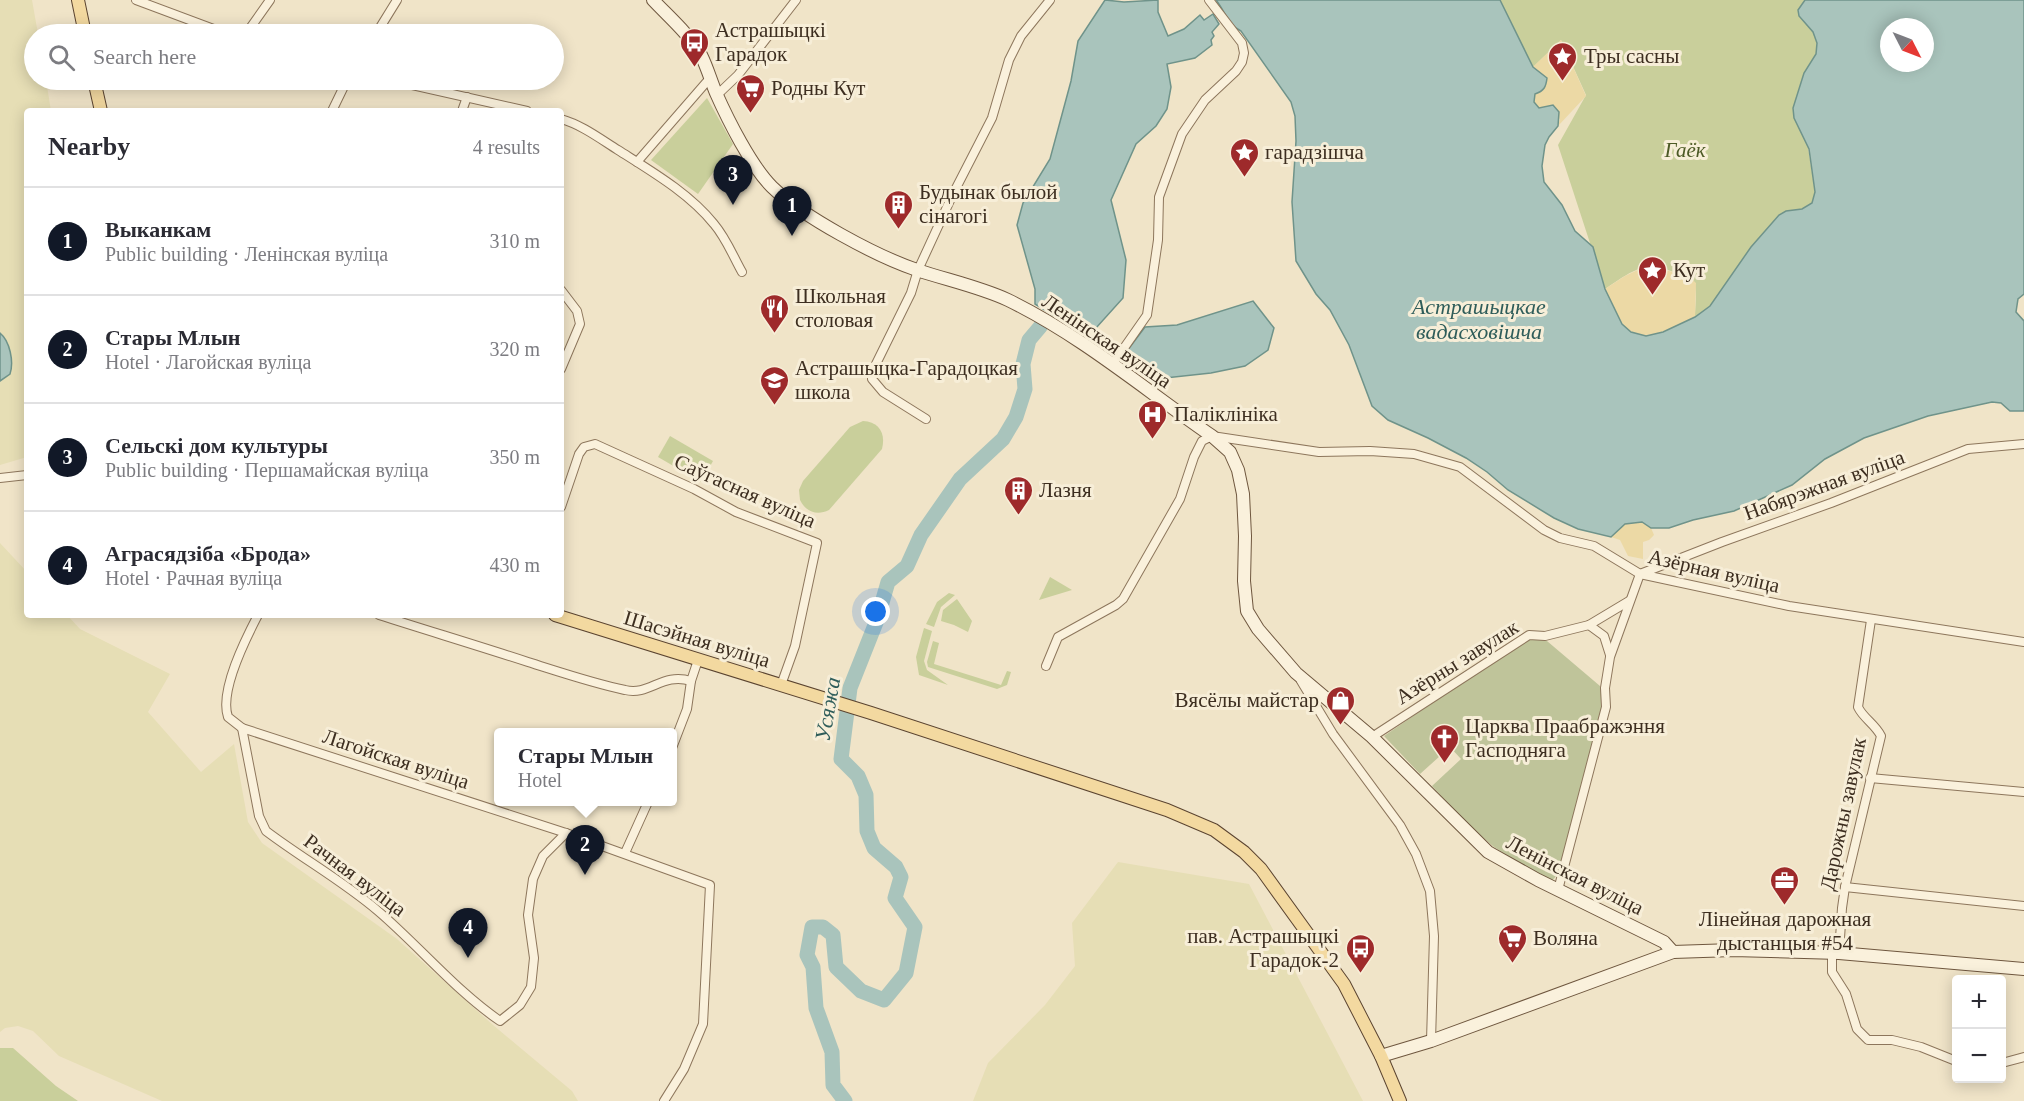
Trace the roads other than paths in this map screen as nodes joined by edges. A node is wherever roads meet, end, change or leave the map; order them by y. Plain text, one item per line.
1 (78, 0) edge
2 (136, 0) edge
3 (270, 0) edge
4 (397, 0) edge
5 (653, 0) edge
6 (796, 0) edge
7 (1050, 0) edge
8 (1209, 0) edge
9 (83, 24) edge
10 (200, 24) edge
11 (253, 24) edge
12 (382, 24) edge
13 (710, 78) junction
14 (96, 90) edge
15 (342, 90) edge
16 (436, 90) edge
17 (717, 95) junction
18 (468, 97) junction
19 (100, 108) edge
20 (333, 108) edge
21 (463, 108) edge
22 (514, 108) edge
23 (564, 120) edge
24 (637, 162) junction
25 (918, 270) junction
26 (742, 272) dead end
27 (564, 294) edge
28 (564, 362) edge
29 (1112, 365) junction
30 (926, 419) dead end
31 (1212, 436) junction
32 (2024, 444) edge
33 (24, 475) edge
34 (0, 478) edge
35 (564, 498) edge
36 (1640, 574) junction
37 (1629, 601) junction
38 (256, 618) edge
39 (389, 618) edge
40 (564, 618) edge
41 (1871, 620) junction
42 (1589, 625) junction
43 (2024, 642) edge
44 (1610, 657) junction
45 (698, 660) junction
46 (1046, 666) dead end
47 (1296, 673) junction
48 (691, 681) junction
49 (781, 685) junction
50 (242, 728) junction
51 (677, 735) edge
52 (1372, 737) junction
53 (1870, 778) junction
54 (2024, 792) edge
55 (646, 806) edge
56 (566, 833) junction
57 (625, 853) junction
58 (1845, 887) junction
59 (1558, 890) junction
60 (2024, 906) edge
61 (1673, 952) junction
62 (1836, 953) junction
63 (2024, 969) edge
64 (1431, 1041) junction
65 (1381, 1056) junction
66 (2024, 1057) edge
67 (1952, 1059) edge
68 (2006, 1062) edge
69 (664, 1101) edge
70 (1400, 1101) edge

1 - 9 main road
2 - 10 street
3 - 11 street
4 - 12 street
5 - 13 street, Ленінская вуліца
6 - 17 street
7 - 25 street
8 - 29 street
13 - 17 street, Ленінская вуліца
13 - 24 street
14 - 19 main road
15 - 20 street
16 - 18 street
17 - 25 street, Ленінская вуліца
18 - 21 street
18 - 22 street
23 - 24 street
24 - 26 street
25 - 29 street, Ленінская вуліца
25 - 30 street
27 - 28 street
29 - 31 street, Ленінская вуліца
31 - 36 street, Азёрная вуліца
31 - 46 street
31 - 47 street, Ленінская вуліца
32 - 36 street, Набярэжная вуліца
33 - 34 street
35 - 49 street, Саўгасная вуліца
36 - 37 street
36 - 41 street, Азёрная вуліца
37 - 42 street, Азёрны завулак
37 - 44 street
38 - 50 street
39 - 48 street
40 - 45 main road, Шасэйная вуліца
41 - 43 street, Азёрная вуліца
41 - 53 street, Дарожны завулак
42 - 44 street
42 - 52 street, Азёрны завулак
44 - 59 street
45 - 48 street
45 - 49 main road, Шасэйная вуліца
47 - 52 street, Ленінская вуліца
47 - 64 street
48 - 51 street
49 - 65 main road, Шасэйная вуліца
50 - 56 street, Лагойская вуліца
50 - 56 street, Рачная вуліца
52 - 59 street, Ленінская вуліца
53 - 54 street
53 - 58 street, Дарожны завулак
55 - 57 street
56 - 57 street, Лагойская вуліца
57 - 69 street, Лагойская вуліца
58 - 60 street
58 - 62 street, Дарожны завулак
59 - 61 street, Ленінская вуліца
61 - 62 street
61 - 64 street
62 - 63 street
62 - 67 street, Дарожны завулак
64 - 65 street
65 - 70 main road, Шасэйная вуліца
66 - 68 street

